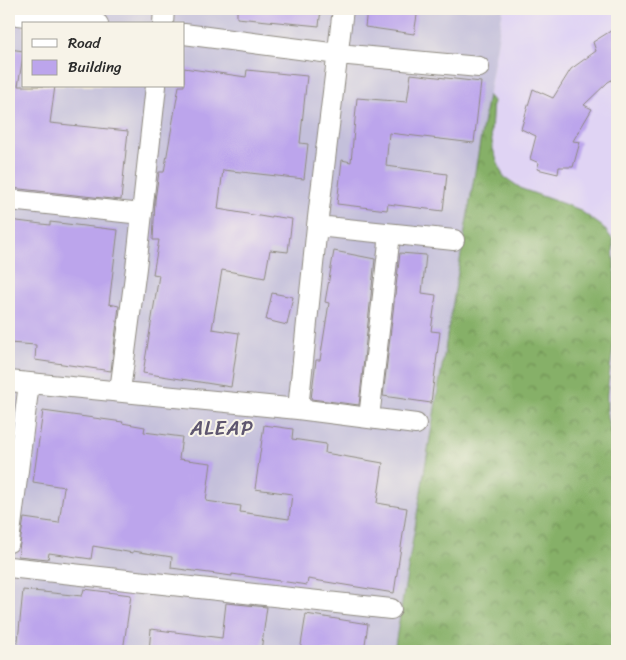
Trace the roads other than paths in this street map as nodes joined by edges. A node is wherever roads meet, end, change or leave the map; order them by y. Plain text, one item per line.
1 (164, 9) edge
2 (343, 9) edge
3 (9, 14) edge
4 (80, 22) edge
5 (163, 22) edge
6 (185, 34) edge
7 (338, 54) junction
8 (479, 67) dead end
9 (156, 88) edge
10 (9, 200) edge
11 (142, 214) junction
12 (317, 226) junction
13 (390, 234) junction
14 (454, 240) dead end
15 (9, 381) edge
16 (29, 383) junction
17 (120, 391) junction
18 (298, 409) junction
19 (369, 418) junction
20 (416, 424) dead end
21 (9, 542) edge
22 (9, 567) edge
23 (391, 610) dead end

1 - 5 street
2 - 7 street
3 - 4 street
6 - 7 street
7 - 8 street
7 - 12 street
9 - 11 street
10 - 11 street
11 - 17 street
12 - 13 street
12 - 18 street
13 - 14 street
13 - 19 street
15 - 16 street
16 - 17 street
16 - 21 street
17 - 18 street
18 - 19 street
19 - 20 street
22 - 23 street

